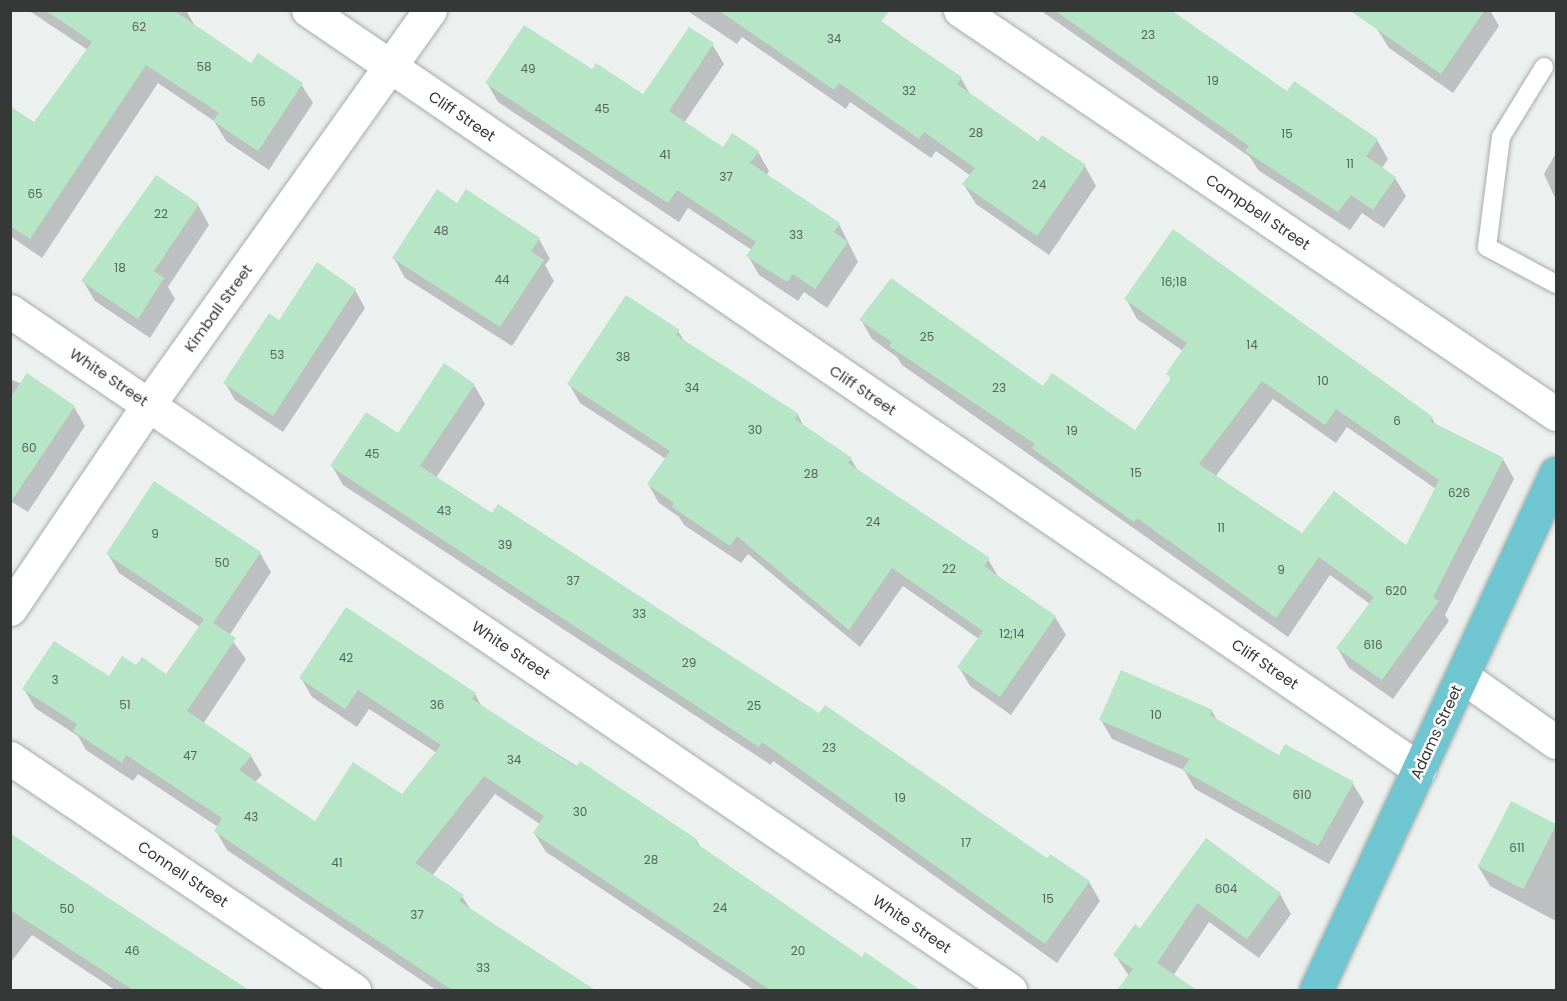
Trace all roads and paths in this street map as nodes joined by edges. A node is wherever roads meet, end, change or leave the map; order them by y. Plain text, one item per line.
1 (308, 10) edge
2 (430, 10) edge
3 (960, 10) edge
4 (391, 67) junction
5 (1544, 67) dead end
6 (1557, 284) edge
7 (10, 311) edge
8 (149, 404) junction
9 (1557, 414) edge
10 (1557, 473) edge
11 (10, 609) edge
12 (1462, 676) junction
13 (1557, 742) edge
14 (10, 758) edge
15 (1419, 769) junction
16 (354, 990) edge
17 (1010, 990) edge
18 (1316, 990) edge

1 - 4 street, Cliff Street
2 - 4 street, Kimball Street
3 - 9 street, Campbell Street
4 - 8 street, Kimball Street
4 - 15 street, Cliff Street
5 - 6 lane
7 - 8 street, White Street
8 - 11 street, Kimball Street
8 - 17 street, White Street
10 - 12 main road, Adams Street
12 - 13 street
12 - 15 main road, Adams Street
14 - 16 street, Connell Street
15 - 18 main road, Adams Street

